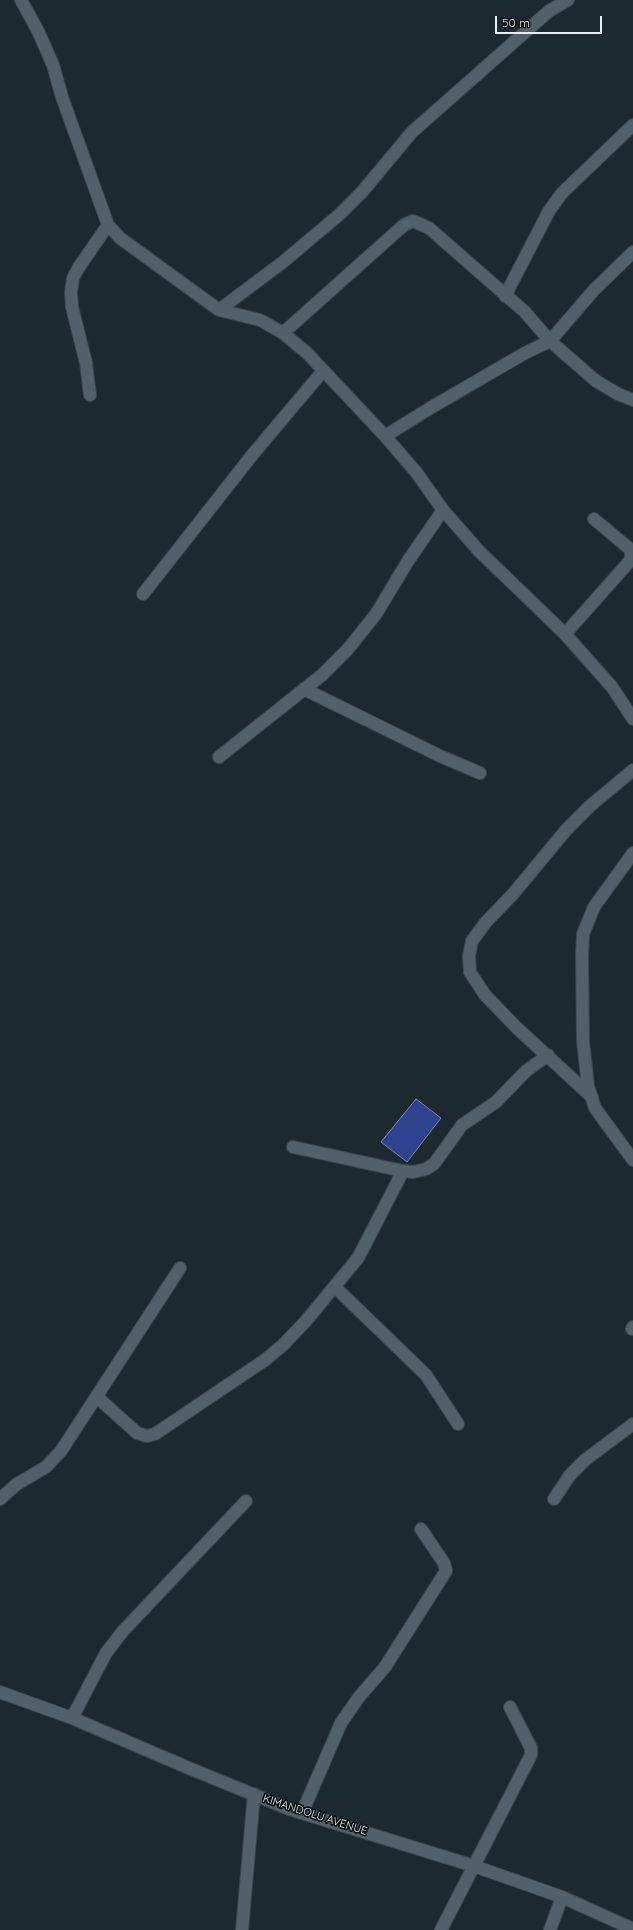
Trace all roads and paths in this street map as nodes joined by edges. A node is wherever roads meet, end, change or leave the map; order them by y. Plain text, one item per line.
1 (21, 0) edge
2 (568, 0) edge
3 (633, 125) edge
4 (108, 225) junction
5 (633, 252) edge
6 (506, 296) junction
7 (219, 310) junction
8 (283, 333) junction
9 (550, 341) junction
10 (323, 371) junction
11 (90, 396) dead end
12 (633, 400) edge
13 (385, 436) junction
14 (443, 510) junction
15 (594, 519) dead end
16 (143, 594) dead end
17 (565, 634) junction
18 (304, 689) junction
19 (633, 720) edge
20 (219, 757) dead end
21 (633, 770) edge
22 (480, 773) dead end
23 (633, 853) edge
24 (548, 1055) junction
25 (592, 1097) junction
26 (293, 1147) dead end
27 (633, 1160) edge
28 (403, 1171) junction
29 (180, 1268) dead end
30 (335, 1287) junction
31 (97, 1397) junction
32 (458, 1424) dead end
33 (633, 1424) edge
34 (0, 1499) edge
35 (554, 1499) dead end
36 (246, 1501) dead end
37 (421, 1529) dead end
38 (0, 1692) edge
39 (510, 1707) dead end
40 (72, 1718) junction
41 (254, 1794) junction
42 (302, 1813) junction
43 (474, 1866) junction
44 (562, 1897) junction
45 (633, 1929) edge
46 (242, 1930) edge
47 (441, 1930) edge
48 (550, 1930) edge

1 - 4 street
2 - 7 street
3 - 6 street
4 - 7 street
4 - 11 street
5 - 9 street
6 - 8 street
6 - 9 street
7 - 8 street
8 - 10 street
9 - 12 street
9 - 13 street
10 - 13 street
10 - 16 street
13 - 14 street
14 - 17 street
14 - 18 street
15 - 17 street
17 - 19 street
18 - 20 street
18 - 22 street
21 - 24 street
23 - 25 street
24 - 25 street
24 - 28 street
25 - 27 street
26 - 28 street
28 - 30 street
29 - 31 street
30 - 31 street
30 - 32 street
31 - 34 street
33 - 35 street
36 - 40 street
37 - 42 street
38 - 40 street, KIMANDOLU AVENUE
39 - 43 street
40 - 41 street, KIMANDOLU AVENUE
41 - 42 street, KIMANDOLU AVENUE
41 - 46 street
42 - 43 street, KIMANDOLU AVENUE
43 - 44 street, KIMANDOLU AVENUE
43 - 47 street
44 - 45 street, KIMANDOLU AVENUE
44 - 48 street

